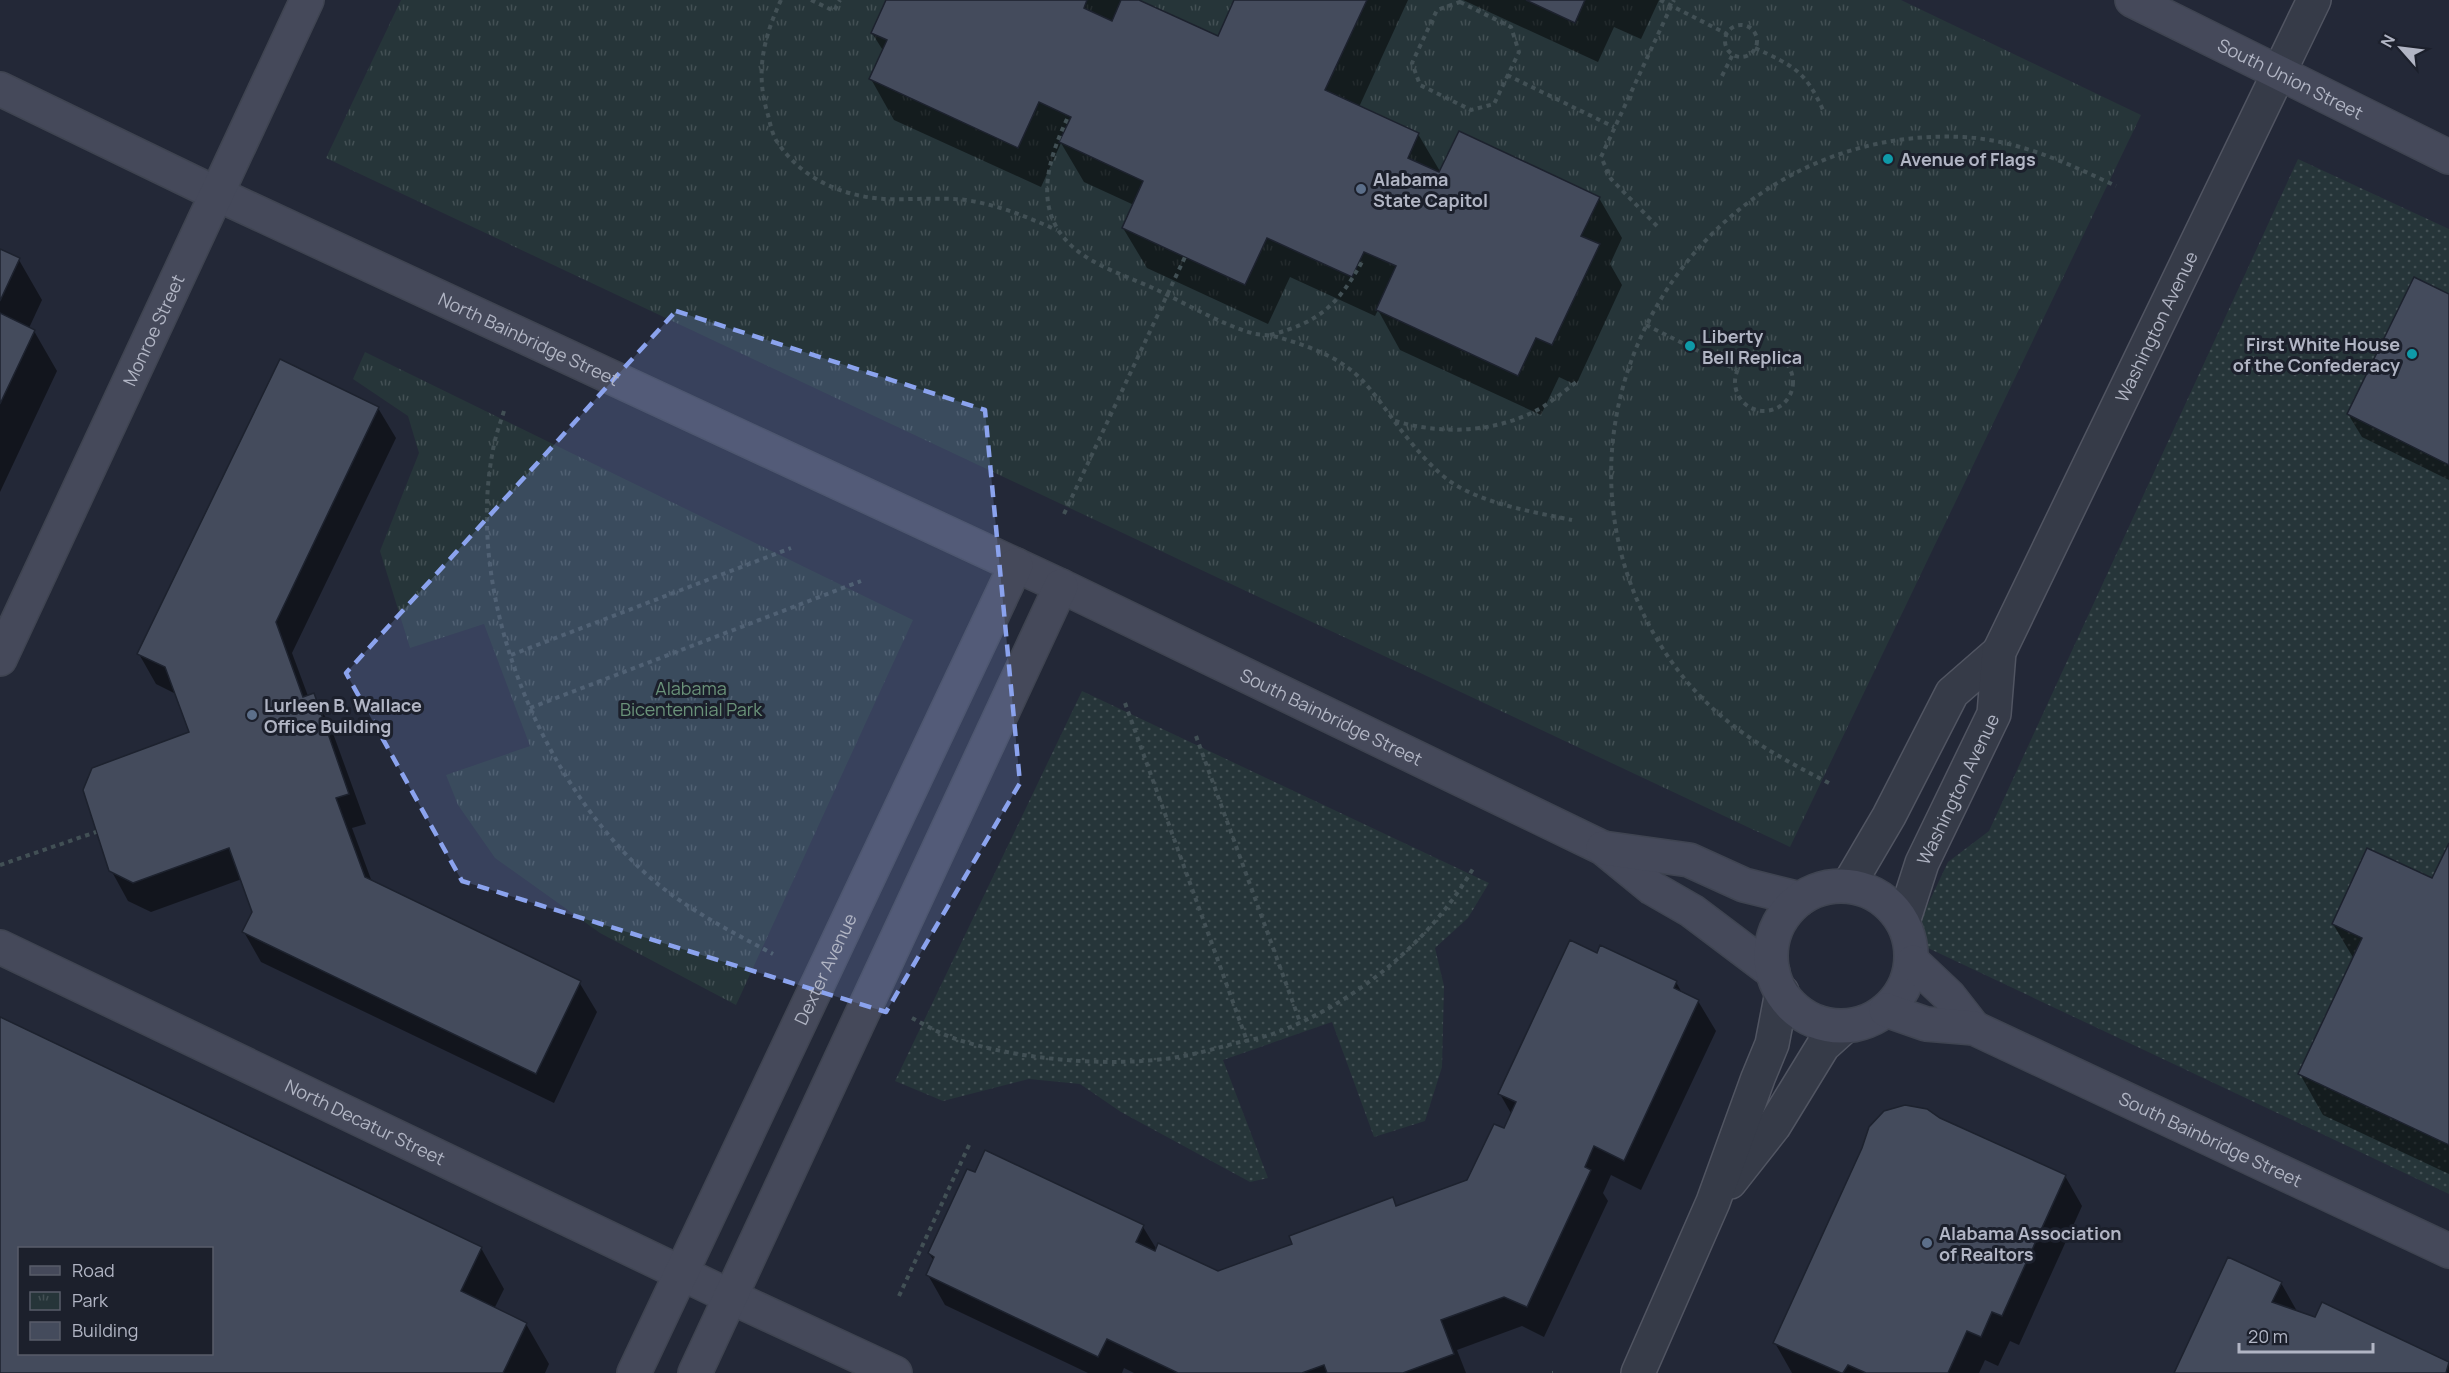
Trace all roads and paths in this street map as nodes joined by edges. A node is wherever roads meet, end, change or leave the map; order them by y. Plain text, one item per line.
1 (307, 0) edge
2 (781, 0) edge
3 (810, 0) edge
4 (840, 0) edge
5 (1660, 0) edge
6 (1674, 0) edge
7 (2132, 0) edge
8 (2314, 0) edge
9 (1671, 6) junction
10 (1727, 34) junction
11 (1755, 48) junction
12 (1733, 54) junction
13 (1507, 75) junction
14 (2279, 75) junction
15 (1722, 76) dead end
16 (0, 89) edge
17 (1823, 110) dead end
18 (1067, 119) dead end
19 (1614, 127) junction
20 (2449, 157) edge
21 (2116, 186) dead end
22 (217, 194) junction
23 (1657, 226) dead end
24 (1058, 230) junction
25 (1185, 257) dead end
26 (1363, 261) dead end
27 (1167, 295) junction
28 (1646, 325) junction
29 (1266, 336) junction
30 (1737, 370) junction
31 (1579, 380) dead end
32 (504, 411) dead end
33 (1394, 421) junction
34 (1064, 514) dead end
35 (1572, 520) dead end
36 (791, 548) dead end
37 (1016, 565) junction
38 (861, 581) dead end
39 (1060, 586) junction
40 (1999, 652) junction
41 (511, 655) junction
42 (0, 659) edge
43 (1125, 703) dead end
44 (530, 708) junction
45 (1196, 736) dead end
46 (1829, 783) dead end
47 (96, 832) dead end
48 (1603, 848) junction
49 (0, 865) edge
50 (1474, 867) dead end
51 (1848, 886) junction
52 (1800, 899) junction
53 (1903, 922) junction
54 (0, 947) edge
55 (774, 954) dead end
56 (1913, 962) junction
57 (1777, 982) junction
58 (1886, 1010) junction
59 (912, 1018) dead end
60 (1300, 1022) junction
61 (1844, 1027) junction
62 (1974, 1028) junction
63 (1246, 1041) junction
64 (970, 1143) dead end
65 (1713, 1202) junction
66 (2449, 1251) edge
67 (682, 1273) junction
68 (899, 1296) dead end
69 (731, 1297) junction
70 (634, 1373) edge
71 (695, 1373) edge
72 (895, 1373) edge
73 (1638, 1373) edge

1 - 22 street, Monroe Street
2 - 24 path
3 - 4 path
5 - 9 path
6 - 9 path
7 - 14 street, South Union Street
8 - 14 street, Washington Avenue
9 - 10 path
9 - 19 path
10 - 11 path
10 - 12 path
11 - 12 path
11 - 17 path
12 - 15 path
13 - 13 path
13 - 19 path
14 - 20 street, South Union Street
14 - 40 street, Washington Avenue
16 - 22 street, North Bainbridge Street
18 - 24 path
19 - 23 path
21 - 28 path
22 - 37 street, North Bainbridge Street
22 - 42 street, Monroe Street
24 - 27 path
25 - 27 path
26 - 29 path
27 - 29 path
27 - 34 path
28 - 30 path
28 - 46 path
29 - 33 path
30 - 30 path
31 - 33 path
32 - 41 path
33 - 35 path
36 - 41 path
37 - 39 street, North Bainbridge Street
37 - 67 street, Dexter Avenue
38 - 44 path
39 - 48 street, South Bainbridge Street
39 - 69 street
40 - 51 street, Washington Avenue
40 - 53 street, Washington Avenue
41 - 44 path
43 - 63 path
44 - 55 path
45 - 60 path
47 - 49 path
48 - 52 street, South Bainbridge Street
48 - 57 street, South Bainbridge Street
50 - 60 path
51 - 52 street
51 - 53 street
52 - 57 street
53 - 56 street
54 - 67 street, North Decatur Street
56 - 58 street
56 - 62 street, South Bainbridge Street
57 - 61 street
57 - 65 street
58 - 61 street
58 - 62 street, South Bainbridge Street
59 - 63 path
60 - 63 path
61 - 65 street
62 - 66 street, South Bainbridge Street
64 - 68 path
65 - 73 street
67 - 69 street, North Decatur Street
67 - 70 street, Dexter Avenue
69 - 71 street
69 - 72 street, North Decatur Street

